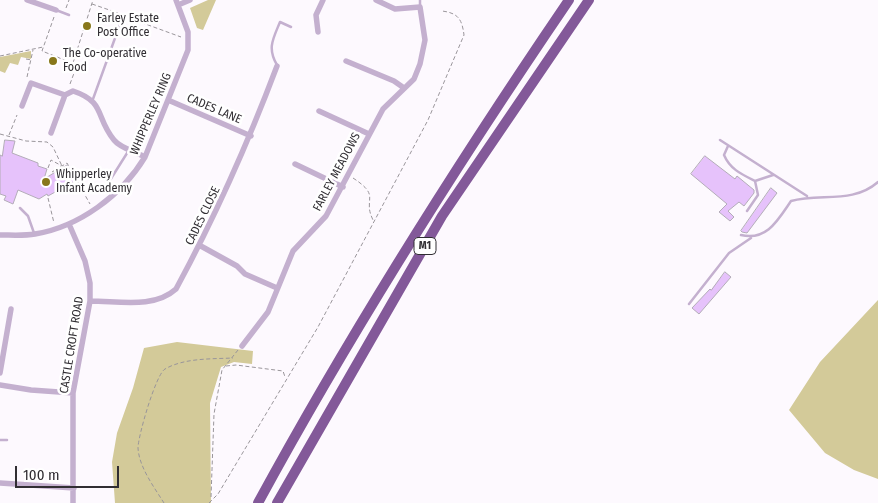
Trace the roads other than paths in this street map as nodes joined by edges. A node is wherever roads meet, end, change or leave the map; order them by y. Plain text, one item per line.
1 (27, 0) edge
2 (190, 0) edge
3 (323, 0) edge
4 (376, 0) edge
5 (569, 0) edge
6 (590, 0) edge
7 (177, 2) edge
8 (420, 3) edge
9 (56, 10) joint
10 (69, 15) dead end
11 (123, 16) road end
12 (291, 27) dead end
13 (318, 32) dead end
14 (346, 60) dead end
15 (277, 66) joint
16 (404, 88) junction
17 (66, 94) junction
18 (93, 99) junction
19 (168, 100) junction
20 (22, 106) dead end
21 (319, 111) dead end
22 (51, 132) dead end
23 (369, 134) junction
24 (251, 136) junction
25 (720, 140) dead end
26 (728, 145) junction
27 (129, 149) junction
28 (145, 156) junction
29 (295, 164) dead end
30 (773, 175) junction
31 (755, 181) junction
32 (878, 182) edge
33 (343, 187) junction
34 (111, 196) junction
35 (808, 196) junction
36 (20, 208) dead end
37 (747, 211) dead end
38 (70, 224) junction
39 (0, 235) edge
40 (34, 235) junction
41 (740, 235) dead end
42 (751, 238) junction
43 (199, 246) junction
44 (277, 288) junction
45 (90, 300) junction
46 (689, 304) dead end
47 (11, 309) dead end
48 (242, 346) road end
49 (0, 373) edge
50 (0, 385) edge
51 (73, 393) junction
52 (0, 440) edge
53 (7, 440) dead end
54 (0, 483) edge
55 (74, 488) junction
56 (74, 503) edge
57 (258, 503) edge
58 (277, 503) edge

1 - 9 street
2 - 7 street
3 - 13 street
4 - 8 street
5 - 57 highway, M1
6 - 58 highway, M1
7 - 19 street, WHIPPERLEY RING
8 - 16 street, FARLEY MEADOWS
9 - 10 lane
11 - 18 lane
12 - 15 lane
14 - 16 street
15 - 24 street, CADES CLOSE
16 - 23 street, FARLEY MEADOWS
17 - 18 street
17 - 20 street
17 - 22 street
18 - 27 street
19 - 24 street, CADES LANE
19 - 28 street, WHIPPERLEY RING
21 - 23 street
23 - 33 street, FARLEY MEADOWS
24 - 43 street, CADES CLOSE
25 - 26 lane
26 - 30 lane
26 - 31 lane
27 - 28 street
27 - 34 lane
28 - 34 street, WHIPPERLEY RING
29 - 33 street
30 - 31 lane
30 - 35 lane
31 - 37 lane
32 - 35 lane
33 - 44 street, FARLEY MEADOWS
34 - 38 street, WHIPPERLEY RING
35 - 42 lane
36 - 40 lane
38 - 40 street, WHIPPERLEY RING
38 - 45 street, CASTLE CROFT ROAD
39 - 40 street, WHIPPERLEY RING
41 - 42 lane
42 - 46 lane
43 - 44 street
43 - 45 street, CADES CLOSE
44 - 48 street, FARLEY MEADOWS
45 - 51 street, CASTLE CROFT ROAD
47 - 49 street
50 - 51 street
51 - 55 street, CASTLE CROFT ROAD
52 - 53 lane
54 - 55 street
55 - 56 street, CASTLE CROFT ROAD

